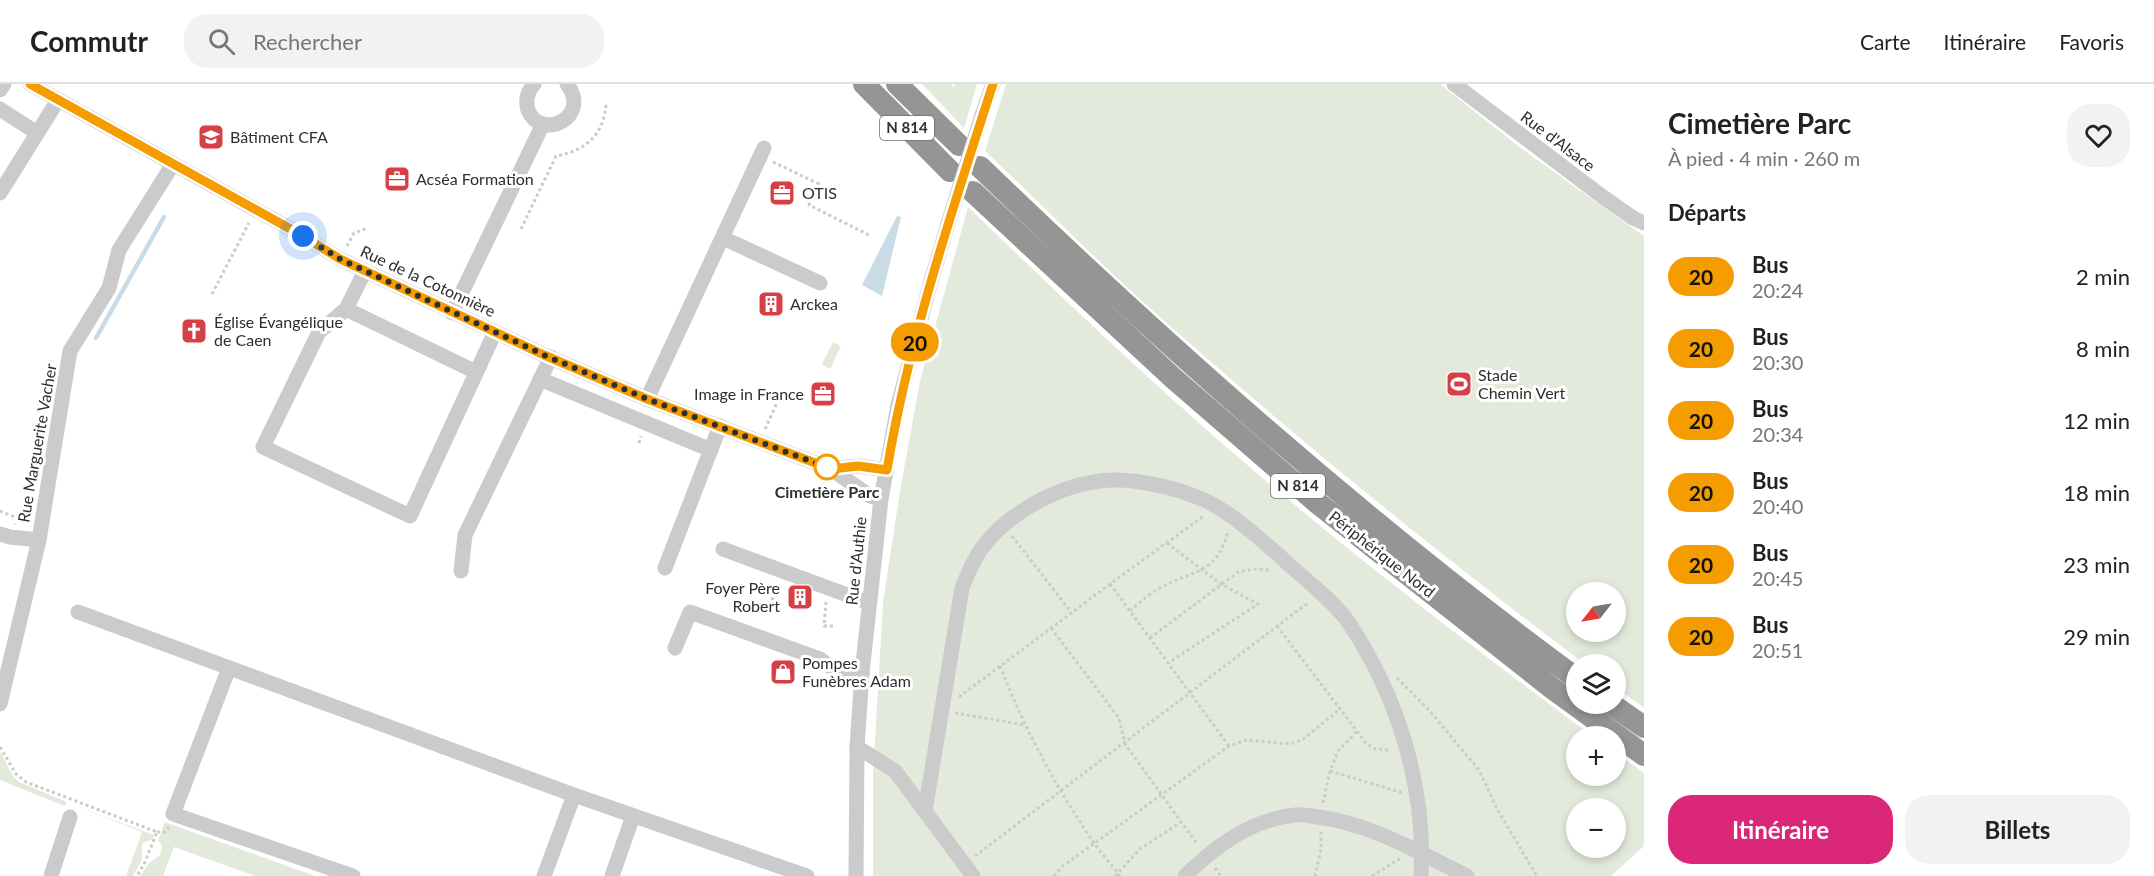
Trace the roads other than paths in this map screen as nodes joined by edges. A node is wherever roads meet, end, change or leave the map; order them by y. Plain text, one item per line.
1 (4, 84) edge
2 (30, 84) edge
3 (534, 84) edge
4 (567, 84) edge
5 (864, 84) edge
6 (897, 84) edge
7 (993, 84) edge
8 (1454, 84) edge
9 (0, 90) edge
10 (58, 100) junction
11 (0, 110) edge
12 (543, 124) junction
13 (37, 133) junction
14 (959, 145) dead end
15 (764, 148) dead end
16 (172, 164) junction
17 (980, 167) dead end
18 (951, 171) dead end
19 (973, 192) dead end
20 (0, 193) edge
21 (1643, 219) edge
22 (723, 238) junction
23 (365, 271) junction
24 (820, 283) dead end
25 (346, 309) junction
26 (452, 313) junction
27 (495, 332) junction
28 (551, 357) junction
29 (476, 372) junction
30 (540, 379) junction
31 (647, 399) junction
32 (720, 426) junction
33 (711, 450) junction
34 (831, 469) junction
35 (887, 470) junction
36 (881, 499) junction
37 (0, 534) edge
38 (39, 540) junction
39 (723, 549) dead end
40 (665, 568) dead end
41 (461, 571) dead end
42 (869, 603) junction
43 (78, 612) dead end
44 (675, 648) dead end
45 (229, 668) junction
46 (1566, 670) edge
47 (862, 674) junction
48 (0, 704) edge
49 (1625, 714) edge
50 (1644, 727) edge
51 (857, 747) junction
52 (1644, 755) edge
53 (574, 795) junction
54 (925, 811) junction
55 (633, 816) junction
56 (70, 817) dead end
57 (1418, 851) junction
58 (968, 870) edge
59 (51, 876) edge
60 (353, 876) edge
61 (544, 876) edge
62 (612, 876) edge
63 (807, 876) edge
64 (856, 876) edge
65 (1185, 876) edge
66 (1421, 876) edge
67 (1467, 876) edge

1 - 9 street
2 - 10 street, Rue de la Cotonnière
3 - 12 street
4 - 12 street
5 - 18 highway, N 814
6 - 14 highway, N 814
7 - 35 street, Rue d'Authie, bridge
8 - 21 street, Rue d'Alsace
10 - 13 street
10 - 16 street, Rue de la Cotonnière
11 - 13 street
12 - 26 street
13 - 20 street
15 - 22 street
16 - 23 street, Rue de la Cotonnière
16 - 38 street, Rue Marguerite Vacher
17 - 46 highway, Périphérique Nord / N 814
19 - 52 highway, Périphérique Nord / N 814
22 - 24 street
22 - 31 street
23 - 25 street
23 - 26 street, Rue de la Cotonnière
25 - 29 street
25 - 29 street
26 - 27 street, Rue de la Cotonnière
27 - 28 street, Rue de la Cotonnière
27 - 29 street
28 - 30 street
28 - 31 street, Rue de la Cotonnière
30 - 33 street
30 - 41 street
31 - 32 street, Rue de la Cotonnière
32 - 33 street
32 - 34 street, Rue de la Cotonnière
33 - 40 street
34 - 35 street, Rue de la Cotonnière
34 - 36 street, Rue de la Cotonnière
35 - 36 street, Rue d'Authie
36 - 42 street, Rue d'Authie
37 - 38 street, Rue Marguerite Vacher
38 - 48 street, Rue Marguerite Vacher
39 - 42 street
42 - 47 street, Rue d'Authie
43 - 45 street
44 - 47 street
45 - 53 street
45 - 60 street
47 - 51 street, Rue d'Authie
49 - 50 highway
51 - 54 street
51 - 64 street, Rue d'Authie
53 - 55 street
53 - 61 street
54 - 57 street
54 - 58 street
55 - 62 street
55 - 63 street
56 - 59 street
57 - 65 street
57 - 66 street
57 - 67 street

